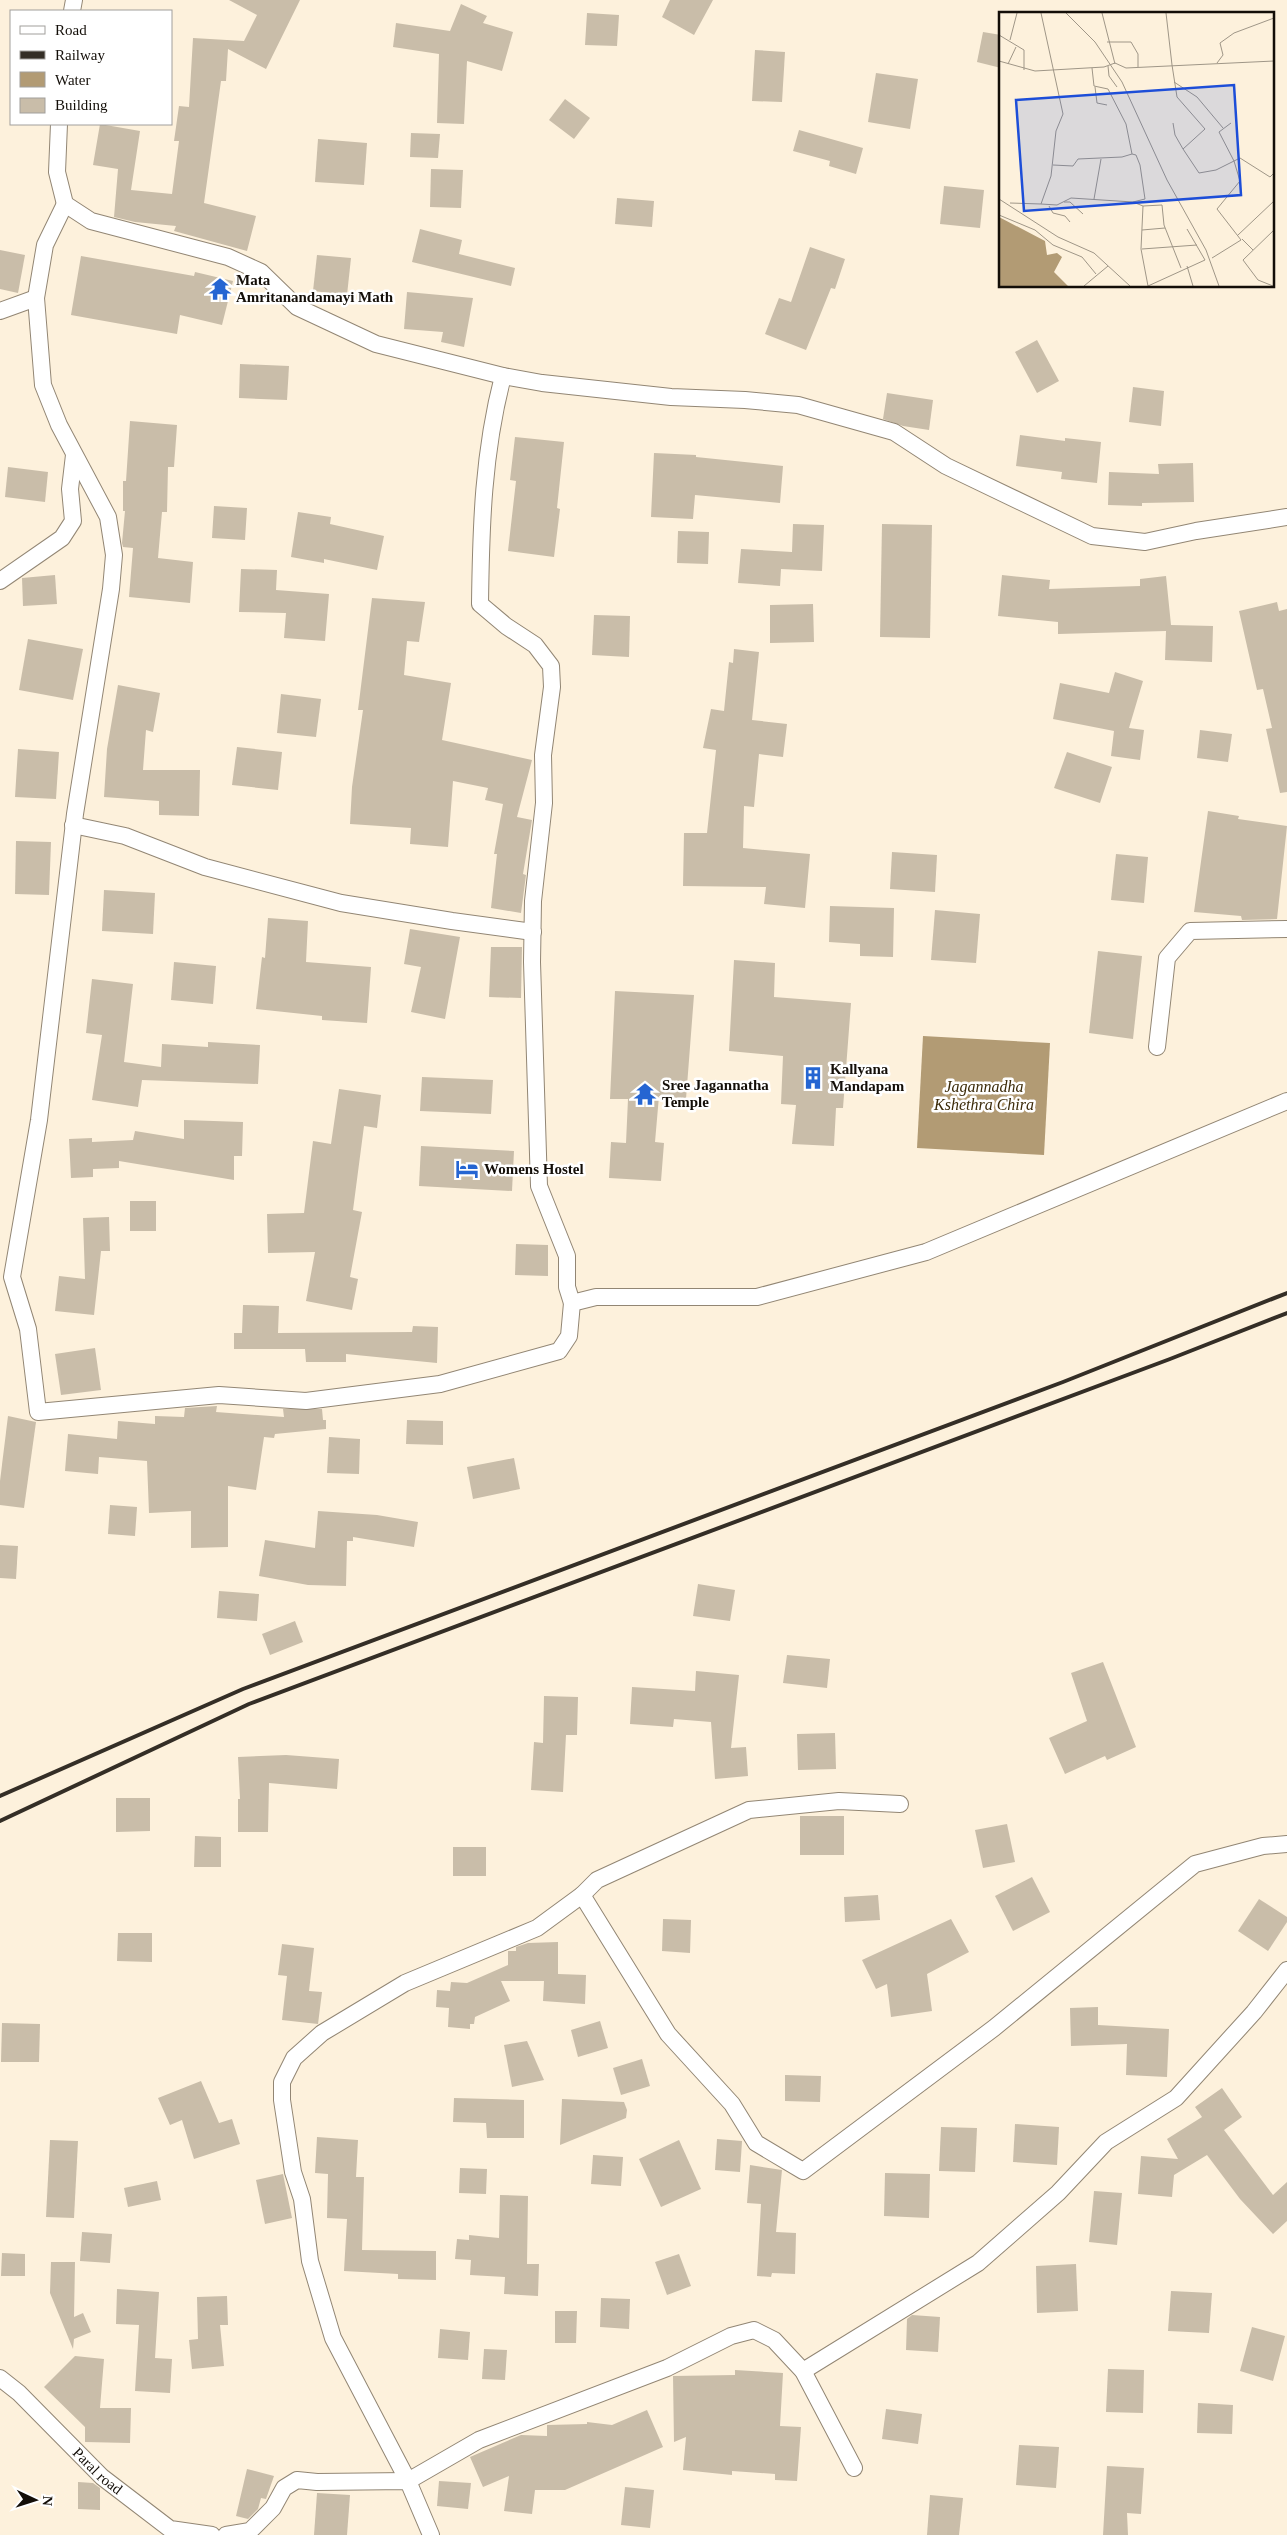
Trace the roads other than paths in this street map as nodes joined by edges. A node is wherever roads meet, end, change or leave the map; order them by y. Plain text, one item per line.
1 (59, 125) edge
2 (65, 204) junction
3 (36, 298) junction
4 (0, 310) edge
5 (503, 376) junction
6 (74, 455) junction
7 (1287, 517) edge
8 (0, 581) edge
9 (73, 825) junction
10 (1287, 929) edge
11 (533, 932) junction
12 (1157, 1047) dead end
13 (1287, 1100) edge
14 (12, 1277) junction
15 (0, 1289) edge
16 (572, 1303) junction
17 (900, 1804) dead end
18 (1287, 1844) edge
19 (582, 1895) junction
20 (1287, 1970) edge
21 (803, 2370) junction
22 (0, 2378) edge
23 (854, 2468) dead end
24 (408, 2480) junction
25 (212, 2535) edge
26 (226, 2535) edge
27 (431, 2535) edge

1 - 2 street
2 - 3 street
2 - 5 street
3 - 4 street
3 - 6 street
5 - 7 street
5 - 11 street
6 - 8 street
6 - 9 street
9 - 11 street
9 - 14 street
10 - 12 street
11 - 16 street
13 - 16 street
14 - 15 street
14 - 16 street
17 - 19 street
18 - 19 street
19 - 24 street
20 - 21 street
21 - 23 street
21 - 24 street
22 - 25 street, Paral road
24 - 26 street
24 - 27 street

